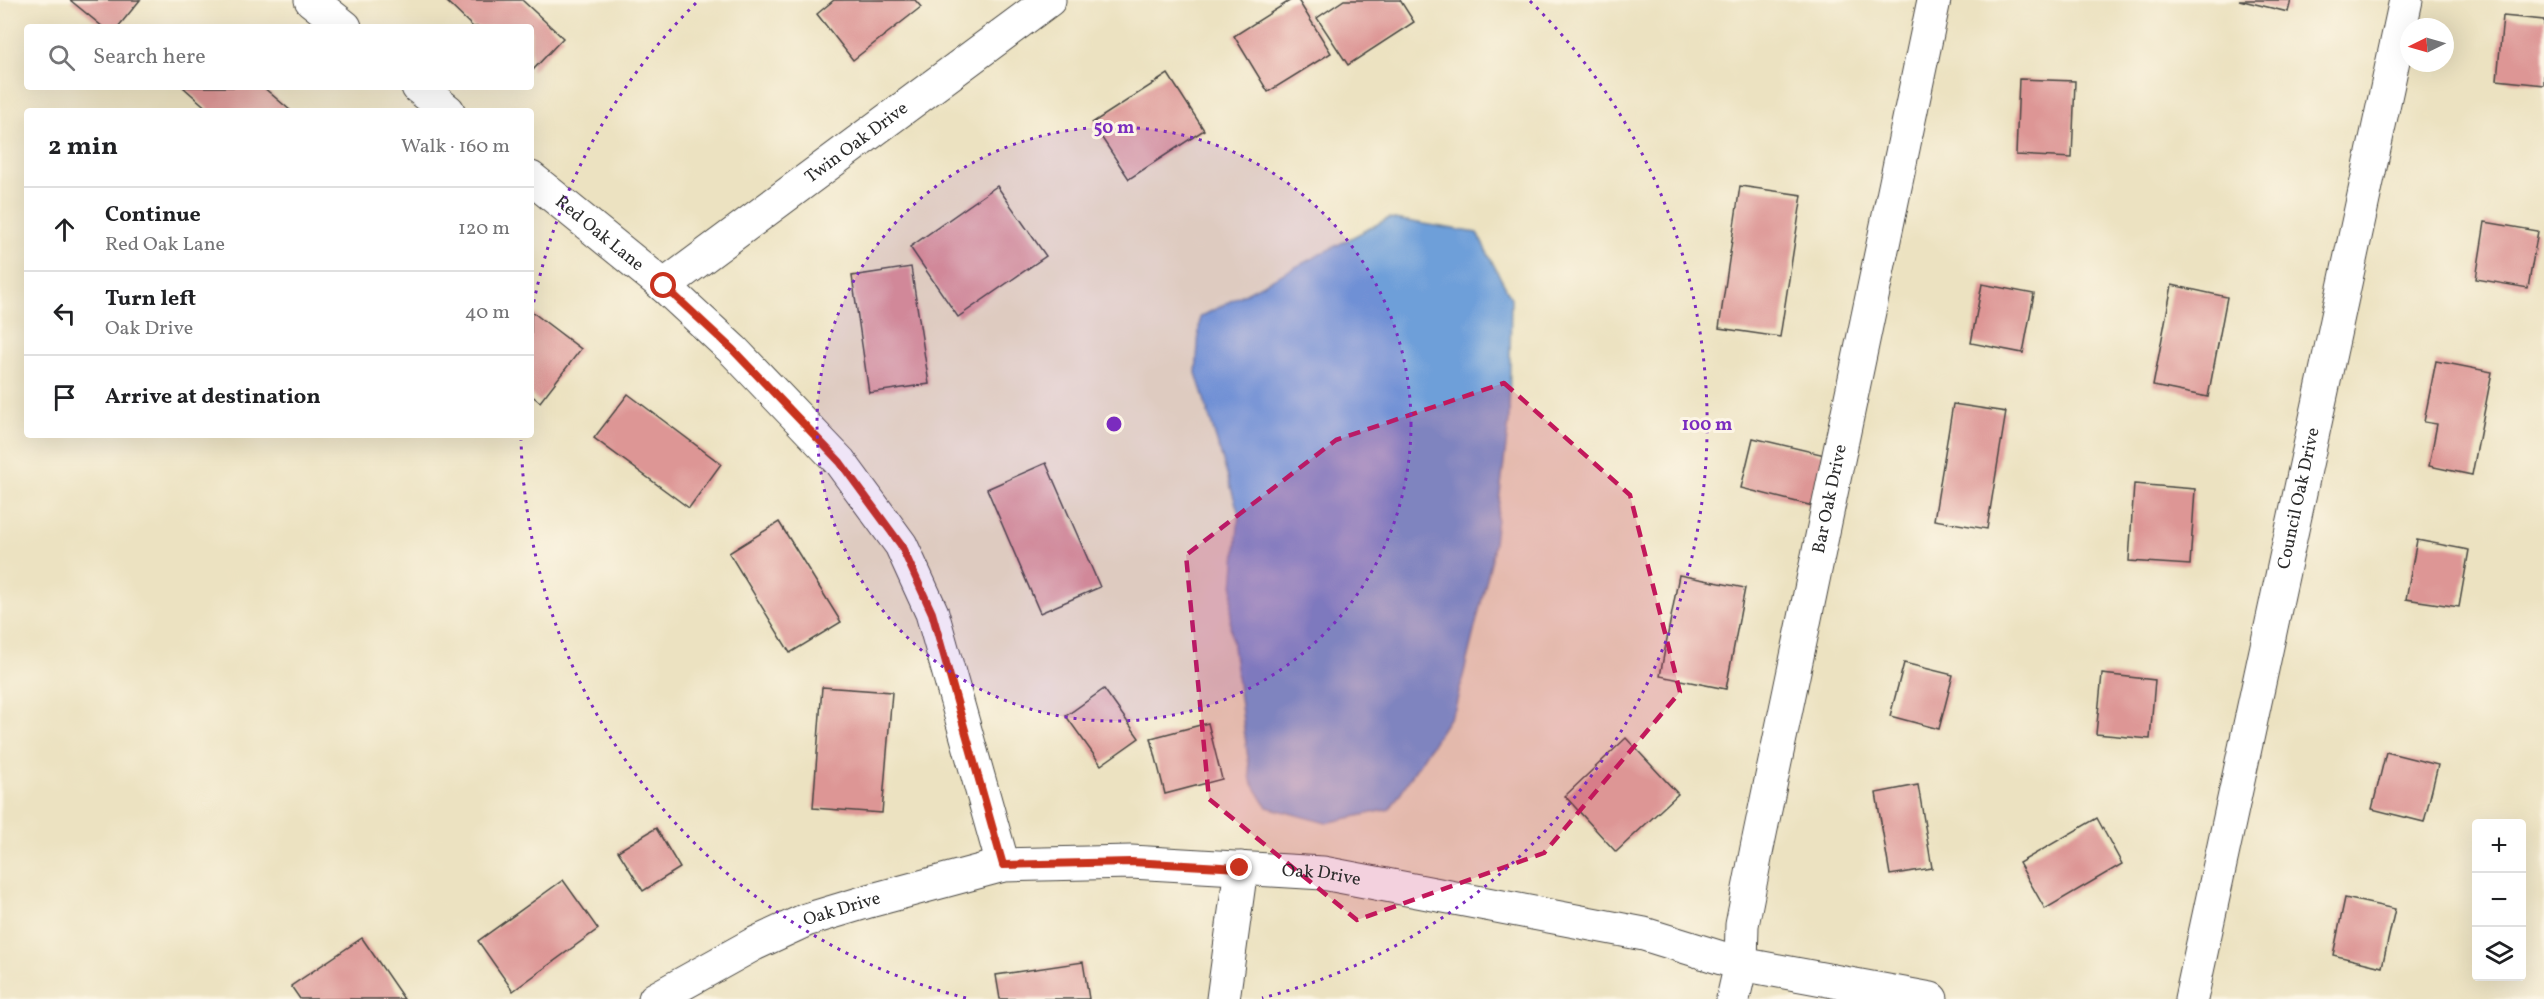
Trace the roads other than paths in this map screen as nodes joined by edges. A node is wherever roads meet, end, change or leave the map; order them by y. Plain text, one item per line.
1 (311, 0) edge
2 (1049, 0) edge
3 (1934, 0) edge
4 (2406, 0) edge
5 (341, 24) edge
6 (422, 90) edge
7 (444, 108) edge
8 (534, 180) edge
9 (664, 286) junction
10 (1003, 865) junction
11 (1240, 868) junction
12 (1741, 964) junction
13 (655, 999) edge
14 (1222, 999) edge
15 (1734, 999) edge
16 (1931, 999) edge
17 (2191, 999) edge

1 - 5 street
2 - 9 street, Twin Oak Drive
3 - 12 street, Bar Oak Drive
4 - 17 street, Council Oak Drive
6 - 7 street
8 - 9 street, Red Oak Lane
9 - 10 street, Red Oak Lane
10 - 11 street, Oak Drive
10 - 13 street, Oak Drive
11 - 12 street, Oak Drive
11 - 14 street
12 - 15 street, Bar Oak Drive
12 - 16 street, Oak Drive

